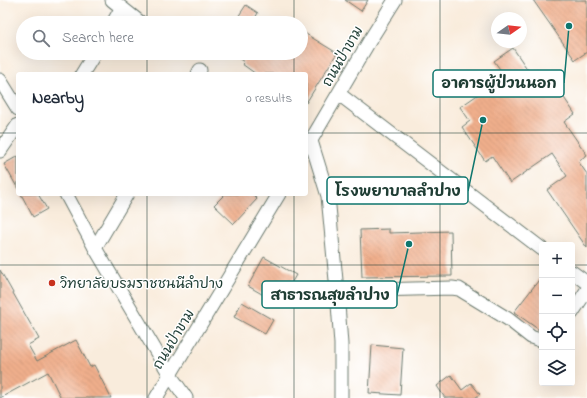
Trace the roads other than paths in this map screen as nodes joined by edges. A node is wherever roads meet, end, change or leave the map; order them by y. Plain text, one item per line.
1 (395, 0) edge
2 (117, 4) edge
3 (114, 16) edge
4 (132, 16) edge
5 (91, 60) edge
6 (83, 72) edge
7 (0, 80) edge
8 (339, 94) junction
9 (16, 106) edge
10 (16, 128) edge
11 (308, 145) edge
12 (0, 151) edge
13 (67, 196) edge
14 (126, 196) edge
15 (278, 196) edge
16 (539, 247) edge
17 (95, 248) junction
18 (575, 274) edge
19 (587, 283) edge
20 (587, 290) edge
21 (337, 291) junction
22 (575, 308) edge
23 (539, 340) edge
24 (170, 375) junction
25 (156, 398) edge
26 (186, 398) edge
27 (341, 398) edge

1 - 8 street, ถนนป่าขาม
2 - 3 street
2 - 4 street
5 - 6 street
7 - 9 street
8 - 11 street, ถนนป่าขาม
8 - 16 street
10 - 12 street
11 - 21 street
13 - 17 street
14 - 17 street
15 - 24 street, ถนนป่าขาม
17 - 24 street
18 - 19 street
20 - 22 street
21 - 23 street
21 - 27 street
24 - 25 street, ถนนป่าขาม
24 - 26 street

